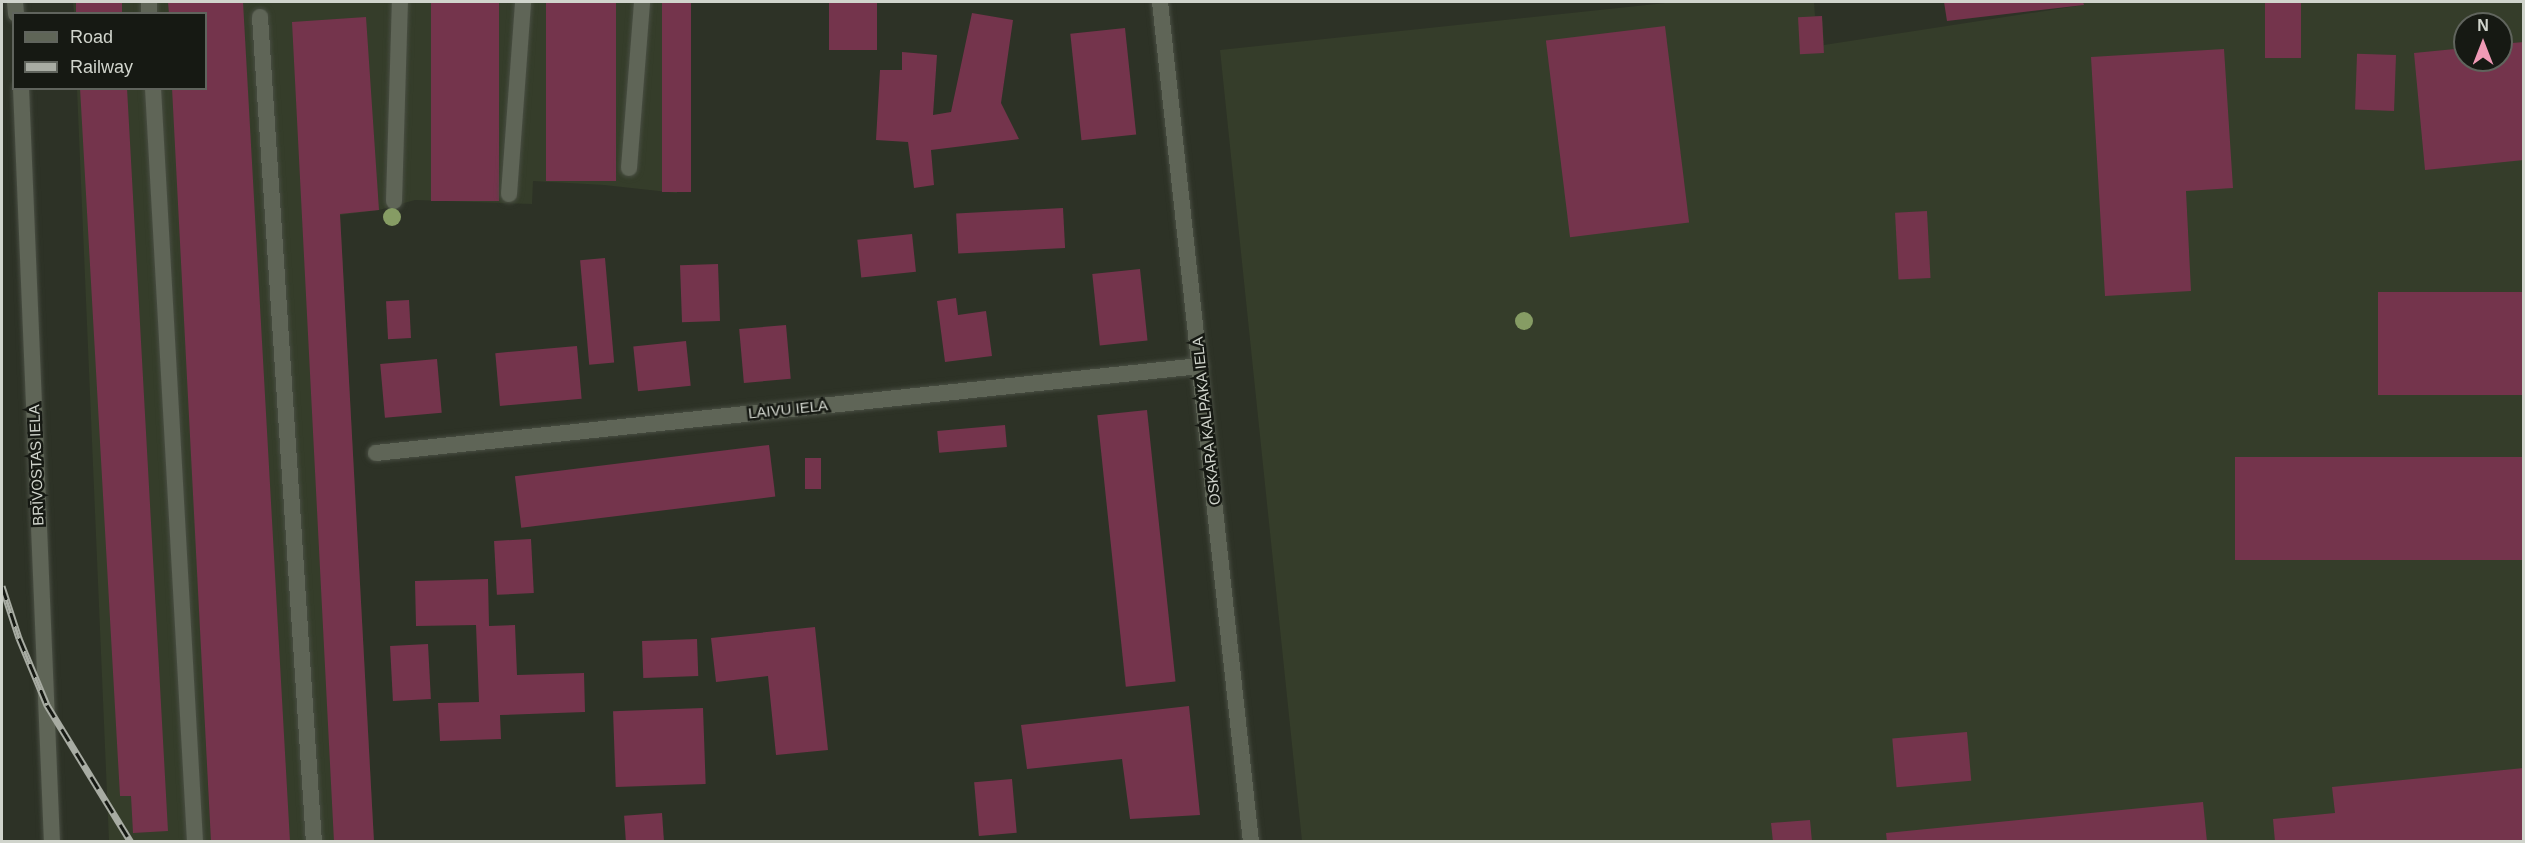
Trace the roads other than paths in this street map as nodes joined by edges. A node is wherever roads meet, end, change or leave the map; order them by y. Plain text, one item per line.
1 (400, 2) edge
2 (524, 2) edge
3 (642, 2) edge
4 (1160, 2) edge
5 (260, 17) dead end
6 (21, 90) edge
7 (153, 90) edge
8 (629, 168) dead end
9 (509, 194) dead end
10 (394, 201) dead end
11 (1200, 366) junction
12 (376, 453) dead end
13 (52, 842) edge
14 (195, 842) edge
15 (314, 842) edge
16 (1251, 842) edge

1 - 10 street
2 - 9 street
3 - 8 street
4 - 11 street, OSKARA KALPAKA IELA
5 - 15 street
6 - 13 street, BRĪVOSTAS IELA
7 - 14 street
11 - 12 street, LAIVU IELA
11 - 16 street, OSKARA KALPAKA IELA

